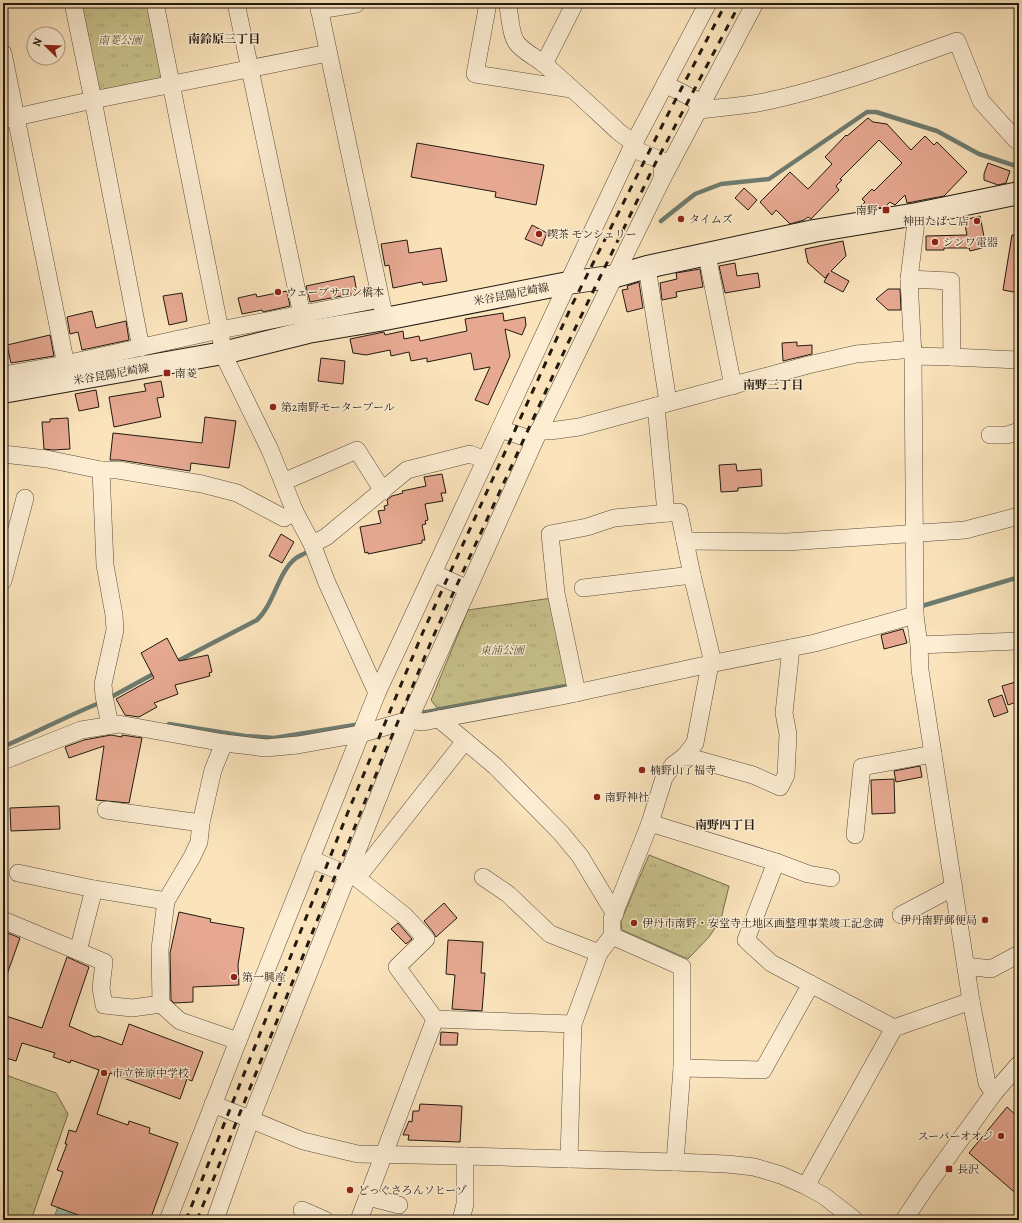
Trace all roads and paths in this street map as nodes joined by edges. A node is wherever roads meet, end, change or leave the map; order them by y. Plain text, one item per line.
1 (73, 3) edge
2 (155, 3) edge
3 (236, 3) edge
4 (357, 3) edge
5 (488, 3) edge
6 (507, 3) edge
7 (575, 3) edge
8 (708, 3) edge
9 (755, 3) edge
10 (318, 6) edge
11 (3, 54) edge
12 (328, 54) junction
13 (544, 64) junction
14 (249, 69) junction
15 (665, 84) junction
16 (171, 85) junction
17 (571, 88) junction
18 (93, 100) junction
19 (699, 110) junction
20 (9, 118) edge
21 (1019, 140) edge
22 (634, 143) junction
23 (662, 179) junction
24 (1019, 193) edge
25 (917, 214) junction
26 (707, 255) junction
27 (647, 267) junction
28 (616, 276) junction
29 (910, 279) junction
30 (568, 282) junction
31 (383, 309) junction
32 (305, 323) junction
33 (220, 330) junction
34 (141, 348) junction
35 (913, 352) junction
36 (223, 353) junction
37 (952, 357) junction
38 (1019, 360) edge
39 (68, 372) junction
40 (3, 375) edge
41 (733, 386) junction
42 (3, 392) edge
43 (662, 404) junction
44 (500, 429) junction
45 (539, 431) junction
46 (1019, 431) edge
47 (990, 435) dead end
48 (3, 454) edge
49 (485, 460) junction
50 (102, 470) junction
51 (283, 482) junction
52 (383, 491) junction
53 (25, 498) dead end
54 (295, 512) junction
55 (666, 513) junction
56 (1019, 516) edge
57 (914, 534) junction
58 (685, 542) junction
59 (312, 544) junction
60 (433, 573) junction
61 (692, 575) junction
62 (3, 581) edge
63 (583, 588) dead end
64 (468, 589) junction
65 (915, 615) junction
66 (1019, 641) edge
67 (919, 645) junction
68 (791, 648) junction
69 (711, 663) junction
70 (377, 693) junction
71 (577, 693) junction
72 (439, 719) junction
73 (409, 720) junction
74 (110, 725) junction
75 (360, 734) junction
76 (465, 741) junction
77 (224, 743) junction
78 (933, 754) junction
79 (685, 756) junction
80 (3, 761) edge
81 (106, 810) dead end
82 (201, 823) junction
83 (650, 823) junction
84 (855, 835) dead end
85 (310, 859) junction
86 (776, 862) junction
87 (352, 877) junction
88 (483, 877) dead end
89 (25, 878) dead end
90 (831, 878) dead end
91 (954, 887) junction
92 (94, 889) junction
93 (166, 900) junction
94 (615, 914) junction
95 (901, 915) dead end
96 (3, 920) edge
97 (612, 936) junction
98 (78, 950) junction
99 (599, 953) junction
100 (1019, 954) edge
101 (966, 966) junction
102 (811, 984) junction
103 (972, 1001) junction
104 (161, 1004) junction
105 (435, 1019) junction
106 (573, 1024) junction
107 (894, 1028) junction
108 (238, 1041) junction
109 (1019, 1064) edge
110 (682, 1068) junction
111 (994, 1093) junction
112 (213, 1104) junction
113 (250, 1120) junction
114 (385, 1155) junction
115 (465, 1156) junction
116 (569, 1159) junction
117 (675, 1162) junction
118 (806, 1186) junction
119 (368, 1197) junction
120 (399, 1205) dead end
121 (302, 1210) dead end
122 (168, 1220) edge
123 (215, 1220) edge
124 (325, 1220) edge
125 (359, 1220) edge
126 (461, 1220) edge
127 (855, 1220) edge
128 (904, 1220) edge

1 - 18 street
2 - 16 street
3 - 14 street
4 - 10 street
5 - 17 street
6 - 13 street
7 - 13 street
8 - 15 street
9 - 19 street
10 - 12 street
11 - 20 street
12 - 14 street
12 - 31 street
13 - 17 street
14 - 16 street
14 - 32 street
15 - 19 street
15 - 22 street
16 - 18 street
16 - 33 street
17 - 22 street
18 - 20 street
18 - 34 street
19 - 21 street
19 - 23 street
20 - 39 street
22 - 23 street
22 - 30 street
23 - 28 street
24 - 25 main road, 米谷昆陽尼崎線
25 - 26 main road, 米谷昆陽尼崎線
25 - 29 street
26 - 27 main road, 米谷昆陽尼崎線
26 - 41 street
27 - 28 main road, 米谷昆陽尼崎線
27 - 43 street
28 - 30 main road, 米谷昆陽尼崎線
28 - 45 street
29 - 35 street
29 - 37 street
30 - 31 main road, 米谷昆陽尼崎線
30 - 44 street
31 - 32 main road, 米谷昆陽尼崎線
32 - 33 street
32 - 36 main road, 米谷昆陽尼崎線
33 - 34 street
33 - 36 street
34 - 39 street
35 - 37 street
35 - 41 street
35 - 57 street
36 - 39 main road, 米谷昆陽尼崎線
36 - 51 street
37 - 38 street
39 - 40 street
39 - 42 main road, 米谷昆陽尼崎線
41 - 43 street
43 - 45 street
43 - 55 street
44 - 45 street
44 - 49 street
45 - 64 street
46 - 47 street
48 - 50 street
49 - 52 street
49 - 60 street
50 - 54 street
50 - 74 street
51 - 52 street
51 - 54 street
52 - 59 street
53 - 62 street
54 - 59 street
55 - 58 street
55 - 71 street
56 - 57 street
57 - 58 street
57 - 65 street
58 - 61 street
59 - 70 street
60 - 64 street
60 - 70 street
61 - 63 street
61 - 69 street
64 - 73 street
65 - 67 street
65 - 68 street
66 - 67 street
67 - 78 street
68 - 69 street
68 - 79 street
69 - 71 street
69 - 79 street
70 - 75 street
71 - 72 street
72 - 73 street
72 - 76 street
73 - 75 street
73 - 87 street
74 - 77 street
74 - 80 street
75 - 77 street
75 - 85 street
76 - 87 street
76 - 94 street
77 - 82 street
78 - 84 street
78 - 91 street
79 - 83 street
81 - 82 street
82 - 93 street
83 - 86 street
83 - 94 street
85 - 87 street
85 - 108 street
86 - 90 street
86 - 102 street
87 - 105 street
87 - 113 street
88 - 99 street
89 - 92 street
91 - 95 street
91 - 101 street
92 - 93 street
92 - 98 street
93 - 104 street
94 - 97 street
96 - 98 street
97 - 99 street
97 - 110 street
98 - 104 street
99 - 106 street
100 - 101 street
101 - 103 street
102 - 107 street
102 - 110 street
103 - 107 street
103 - 111 street
104 - 108 street
105 - 106 street
105 - 114 street
106 - 116 street
107 - 118 street
108 - 112 street
109 - 111 street
110 - 117 street
111 - 128 street
112 - 113 street
112 - 122 street
113 - 114 street
113 - 123 street
114 - 115 street
114 - 119 street
115 - 116 street
115 - 126 street
116 - 117 street
117 - 118 street
118 - 127 street
119 - 120 street
119 - 125 street
121 - 124 street

